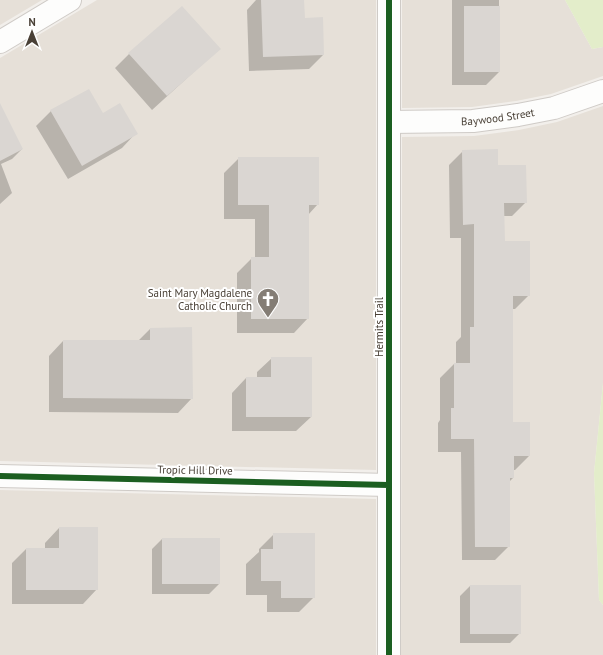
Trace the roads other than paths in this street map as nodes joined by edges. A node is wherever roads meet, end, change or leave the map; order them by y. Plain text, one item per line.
1 (70, 0) edge
2 (389, 0) edge
3 (0, 42) edge
4 (603, 91) edge
5 (389, 122) junction
6 (0, 476) edge
7 (389, 485) junction
8 (389, 655) edge

1 - 3 street
2 - 5 street, Hermits Trail
4 - 5 street, Baywood Street
5 - 7 street, Hermits Trail
6 - 7 street, Tropic Hill Drive
7 - 8 street, Hermits Trail

